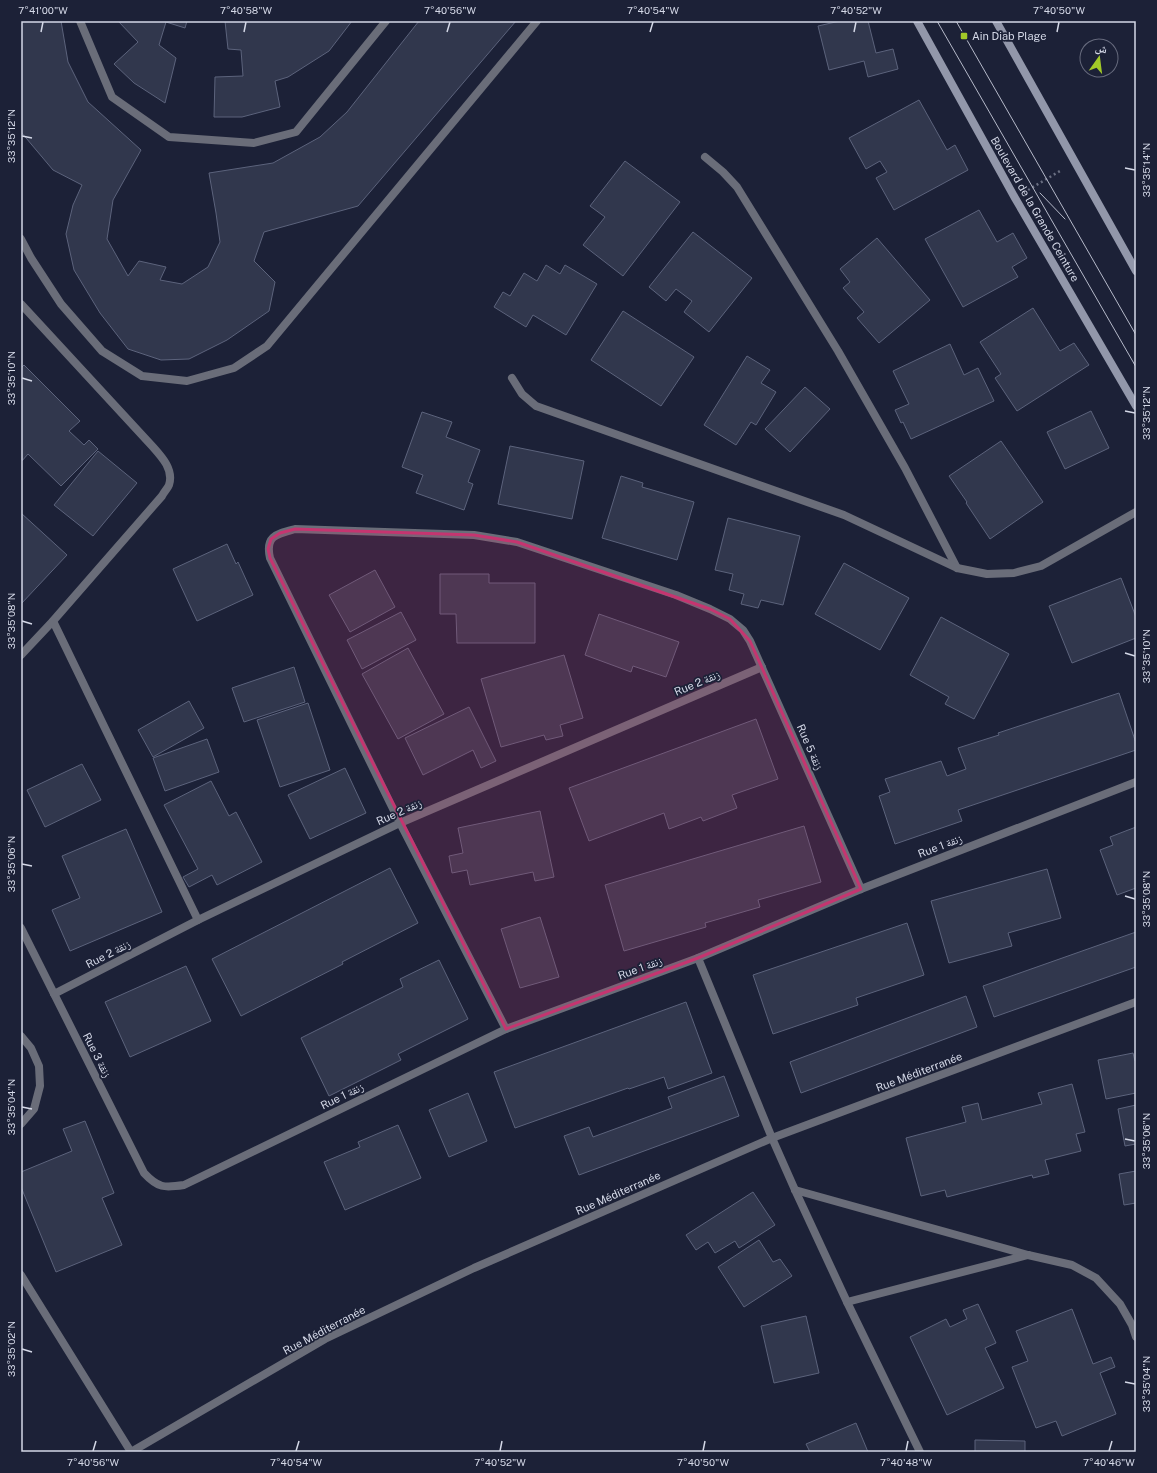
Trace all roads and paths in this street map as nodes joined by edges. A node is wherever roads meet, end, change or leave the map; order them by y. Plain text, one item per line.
1 (80, 21) edge
2 (386, 21) edge
3 (537, 21) edge
4 (917, 21) edge
5 (996, 21) edge
6 (705, 157) dead end
7 (1074, 162) junction
8 (1015, 198) junction
9 (21, 239) edge
10 (1136, 271) edge
11 (21, 304) edge
12 (512, 378) dead end
13 (1136, 406) edge
14 (1136, 512) edge
15 (957, 568) junction
16 (53, 621) junction
17 (21, 655) edge
18 (762, 667) junction
19 (1136, 782) edge
20 (400, 823) junction
21 (861, 889) junction
22 (198, 920) junction
23 (21, 928) edge
24 (698, 958) junction
25 (54, 994) junction
26 (1136, 1002) edge
27 (506, 1029) junction
28 (21, 1036) edge
29 (21, 1124) edge
30 (772, 1138) junction
31 (159, 1186) joint
32 (795, 1190) junction
33 (1028, 1255) junction
34 (21, 1275) edge
35 (847, 1302) junction
36 (1134, 1324) edge
37 (1136, 1337) edge
38 (131, 1452) edge
39 (920, 1452) edge

1 - 2 street
3 - 9 street
4 - 8 main road, Boulevard de la Grande Ceinture
5 - 7 main road
6 - 15 street
7 - 8 path
7 - 10 main road
8 - 13 main road, Boulevard de la Grande Ceinture
11 - 16 street
12 - 15 street
14 - 15 street
16 - 17 street
16 - 22 street
18 - 20 street, Rue 2 زنقة
18 - 20 street, Rue 5 زنقة
18 - 21 street, Rue 5 زنقة
19 - 21 street, Rue 1 زنقة
20 - 22 street, Rue 2 زنقة
20 - 27 street
21 - 24 street, Rue 1 زنقة
22 - 25 street, Rue 2 زنقة
23 - 25 street, Rue 3 زنقة
24 - 27 street, Rue 1 زنقة
24 - 30 street
25 - 31 street, Rue 3 زنقة
26 - 30 street, Rue Méditerranée
27 - 31 street, Rue 1 زنقة
28 - 29 street
30 - 32 street
30 - 38 street, Rue Méditerranée
32 - 33 street
32 - 35 street
33 - 35 street
33 - 36 street
34 - 38 street
35 - 39 street
36 - 37 street

